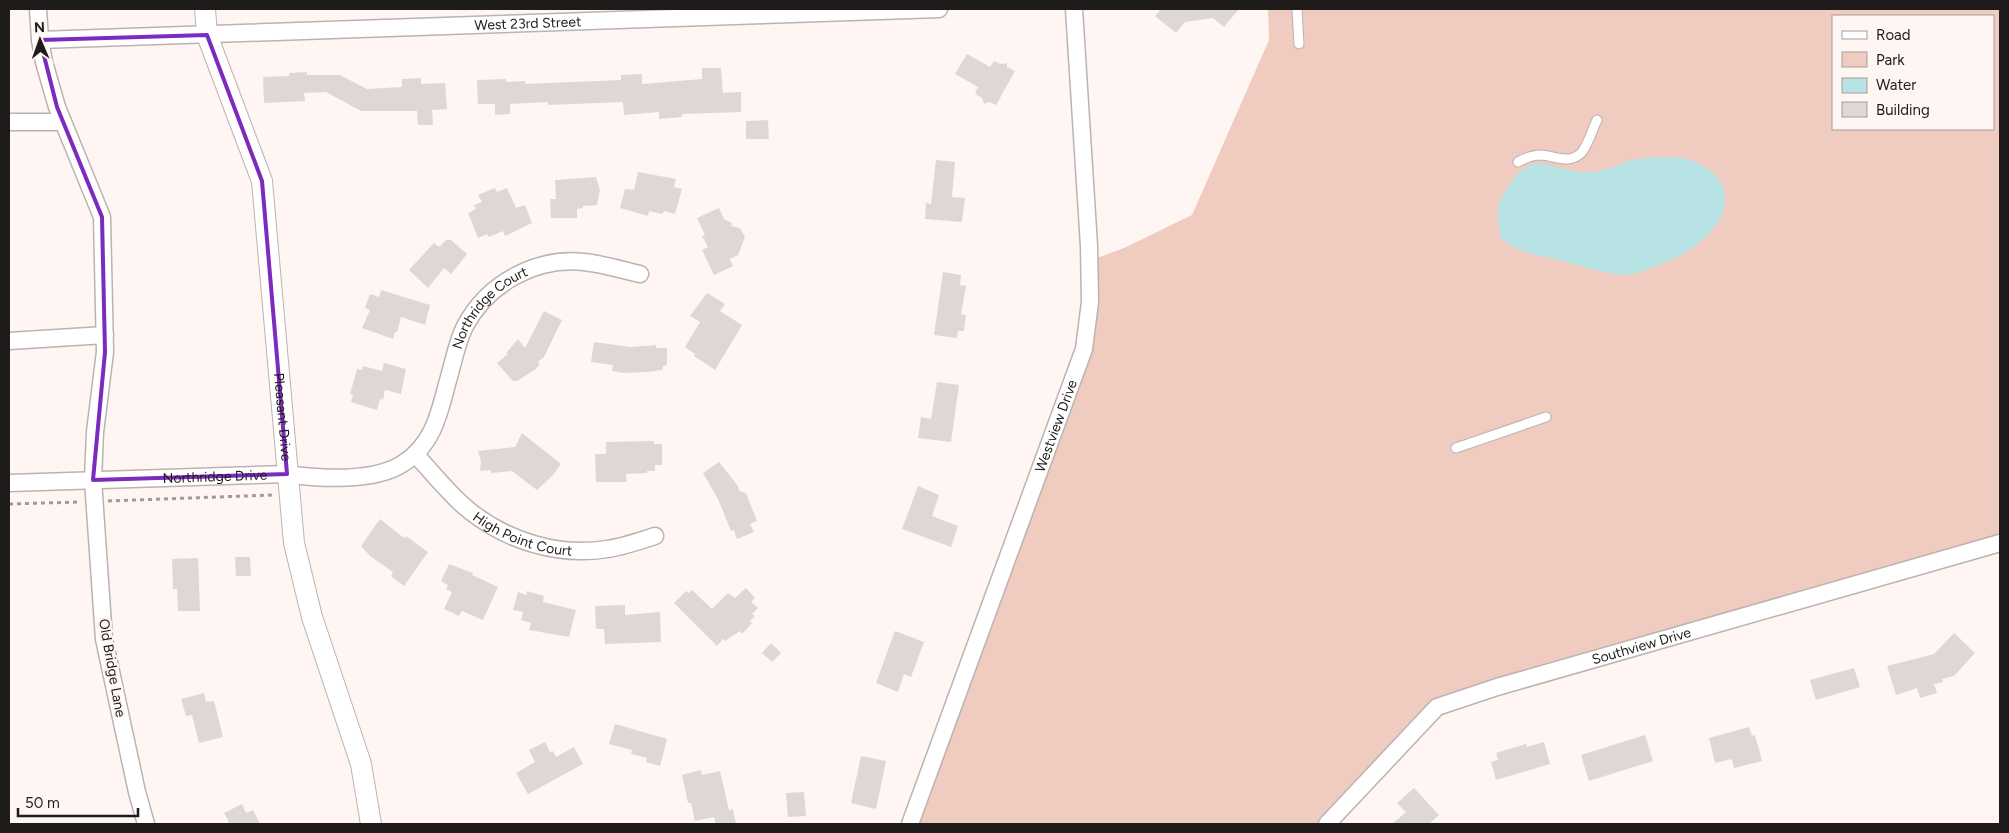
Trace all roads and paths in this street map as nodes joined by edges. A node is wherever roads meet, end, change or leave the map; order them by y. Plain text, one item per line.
1 (38, 9) edge
2 (205, 9) edge
3 (939, 9) edge
4 (1074, 9) edge
5 (1297, 9) edge
6 (207, 35) junction
7 (40, 40) junction
8 (1299, 44) dead end
9 (1598, 120) dead end
10 (9, 122) edge
11 (63, 122) junction
12 (1518, 162) dead end
13 (640, 274) dead end
14 (105, 334) junction
15 (9, 341) edge
16 (1546, 416) dead end
17 (1456, 448) dead end
18 (415, 454) junction
19 (287, 474) junction
20 (93, 480) junction
21 (9, 483) edge
22 (274, 495) dead end
23 (95, 501) junction
24 (9, 504) edge
25 (655, 536) dead end
26 (2000, 543) edge
27 (146, 824) edge
28 (371, 824) edge
29 (910, 824) edge
30 (1326, 824) edge

1 - 7 street, Old Bridge Lane
2 - 6 street, Pleasant Drive
3 - 6 street, West 23rd Street
4 - 29 street, Westview Drive
5 - 8 lane
6 - 7 street, West 23rd Street
6 - 19 street, Pleasant Drive
7 - 11 street, Old Bridge Lane
9 - 12 lane
10 - 11 street
11 - 14 street, Old Bridge Lane
13 - 18 street, Northridge Court
14 - 15 street
14 - 20 street, Old Bridge Lane
16 - 17 lane
18 - 19 street, Northridge Drive
18 - 25 street, High Point Court
19 - 20 street, Northridge Drive
19 - 28 street, Pleasant Drive
20 - 21 street, Northridge Drive
20 - 23 street, Old Bridge Lane
22 - 23 path
23 - 24 path
23 - 27 street, Old Bridge Lane
26 - 30 street, Southview Drive

